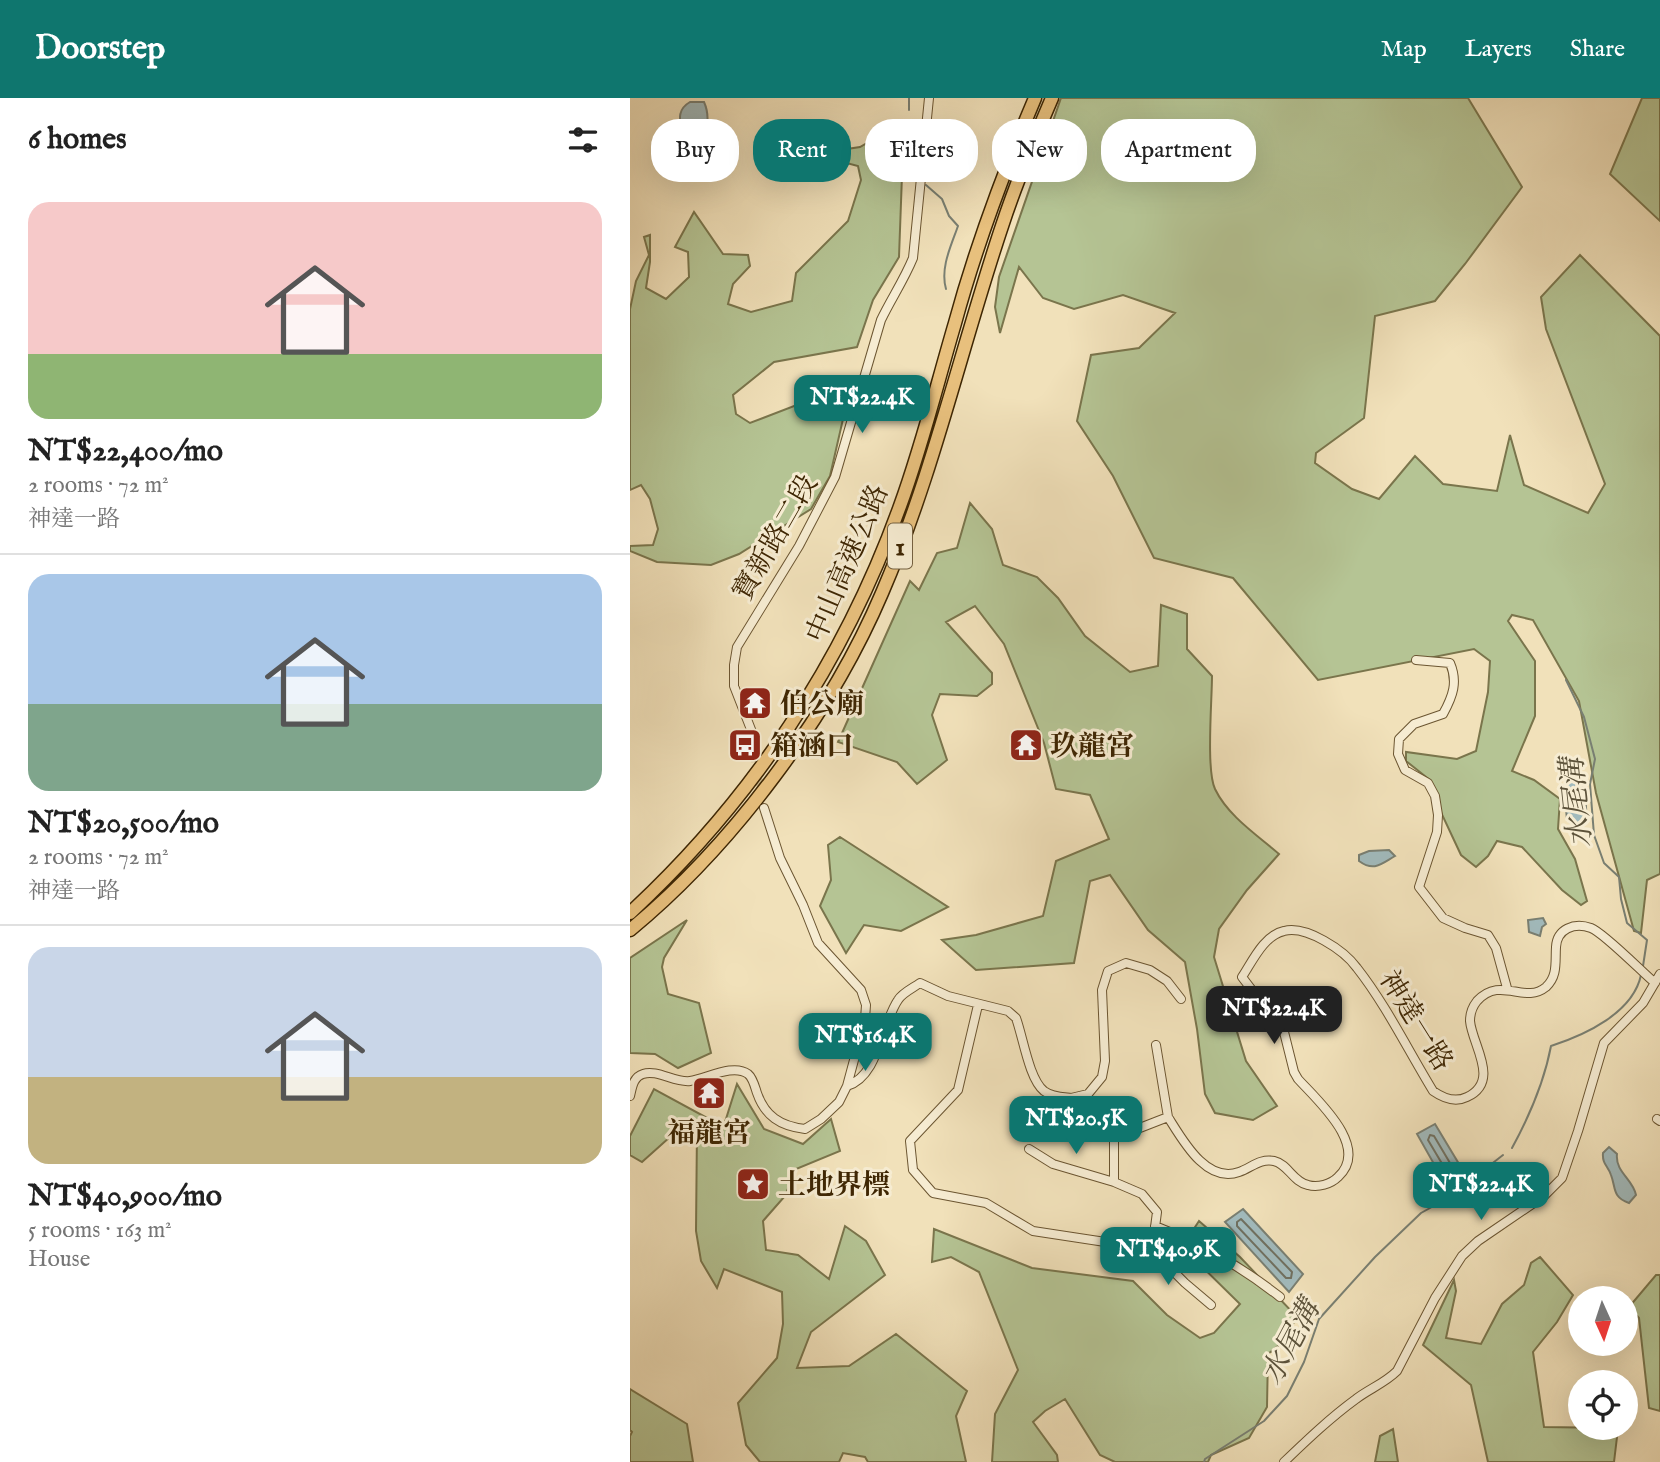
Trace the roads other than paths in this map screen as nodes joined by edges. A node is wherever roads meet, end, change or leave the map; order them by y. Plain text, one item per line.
1 (929, 98) edge
2 (1035, 98) edge
3 (1052, 98) edge
4 (1416, 660) dead end
5 (754, 754) tunnel mouth
6 (764, 808) dead end
7 (630, 913) edge
8 (630, 930) edge
9 (1660, 974) edge
10 (1656, 983) junction
11 (1507, 988) junction
12 (1181, 999) dead end
13 (978, 1005) junction
14 (1156, 1045) dead end
15 (847, 1086) junction
16 (630, 1096) edge
17 (1071, 1098) junction
18 (1168, 1117) junction
19 (1114, 1138) junction
20 (1029, 1149) dead end
21 (1114, 1182) junction
22 (1155, 1226) junction
23 (1147, 1245) junction
24 (1280, 1297) dead end
25 (1211, 1305) dead end
26 (1284, 1462) edge

1 - 5 street, 寶新路二段
2 - 7 highway, 中山高速公路 / 1
3 - 8 highway, 中山高速公路 / 1
4 - 11 street
6 - 15 street
9 - 10 street
10 - 11 street, 神達一路
10 - 26 street
11 - 18 street, 神達一路
12 - 17 street
13 - 15 street
13 - 17 street
13 - 23 street
14 - 18 street
15 - 16 street
17 - 19 street
18 - 19 street
19 - 21 street
20 - 21 street
21 - 22 street
22 - 23 street
22 - 24 street
23 - 25 street

